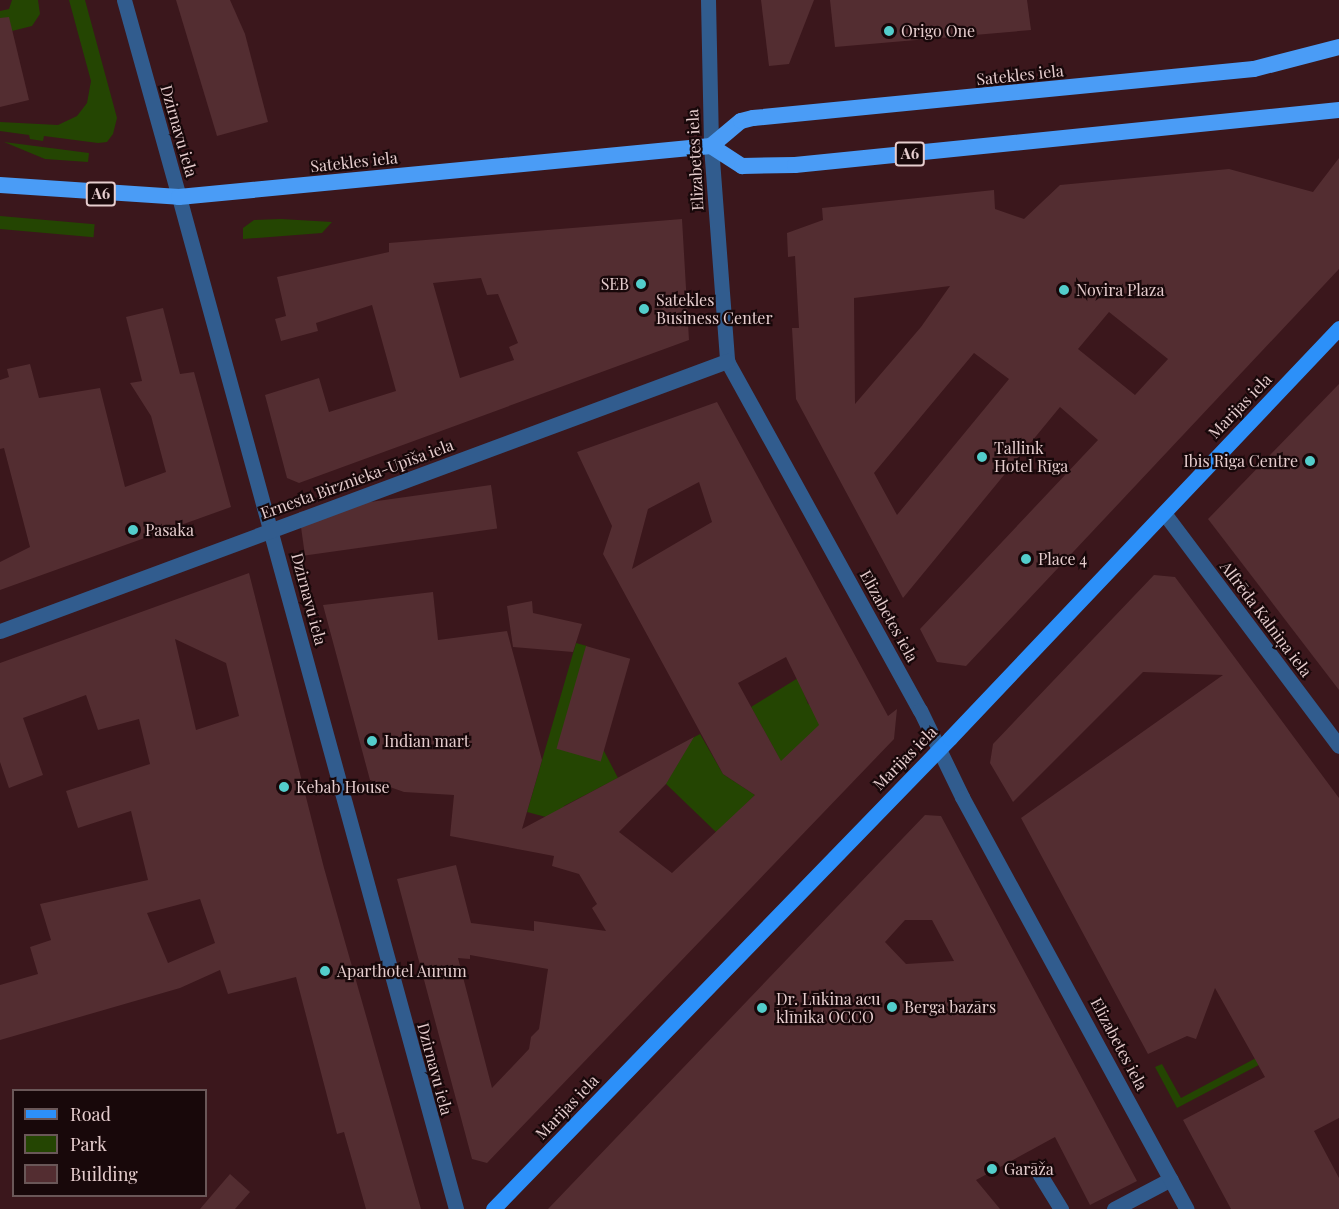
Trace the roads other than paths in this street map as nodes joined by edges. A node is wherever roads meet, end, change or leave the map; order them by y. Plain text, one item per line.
1 (124, 0) edge
2 (708, 0) edge
3 (1339, 47) edge
4 (1339, 110) edge
5 (711, 146) junction
6 (0, 185) edge
7 (179, 197) junction
8 (1339, 328) edge
9 (727, 361) junction
10 (1164, 513) junction
11 (270, 530) junction
12 (0, 631) edge
13 (1339, 747) edge
14 (939, 749) junction
15 (1037, 1170) dead end
16 (1171, 1179) junction
17 (456, 1209) edge
18 (493, 1209) edge
19 (1061, 1209) edge
20 (1114, 1209) edge
21 (1187, 1209) edge

1 - 7 street, Dzirnavu iela
2 - 5 street, Elizabetes iela
3 - 5 highway, Satekles iela
4 - 5 highway, A6
5 - 7 highway, Satekles iela / A6
5 - 9 street, Elizabetes iela
6 - 7 highway, Satekles iela / A6
7 - 11 street, Dzirnavu iela
8 - 10 main road, Marijas iela
9 - 11 street, Ernesta Birznieka-Upīša iela
9 - 14 street, Elizabetes iela
10 - 13 street, Alfrēda Kalniņa iela
10 - 14 main road, Marijas iela
11 - 12 street, Ernesta Birznieka-Upīša iela
11 - 17 street, Dzirnavu iela
14 - 16 street, Elizabetes iela
14 - 18 main road, Marijas iela
15 - 19 street
16 - 20 street
16 - 21 street, Elizabetes iela

